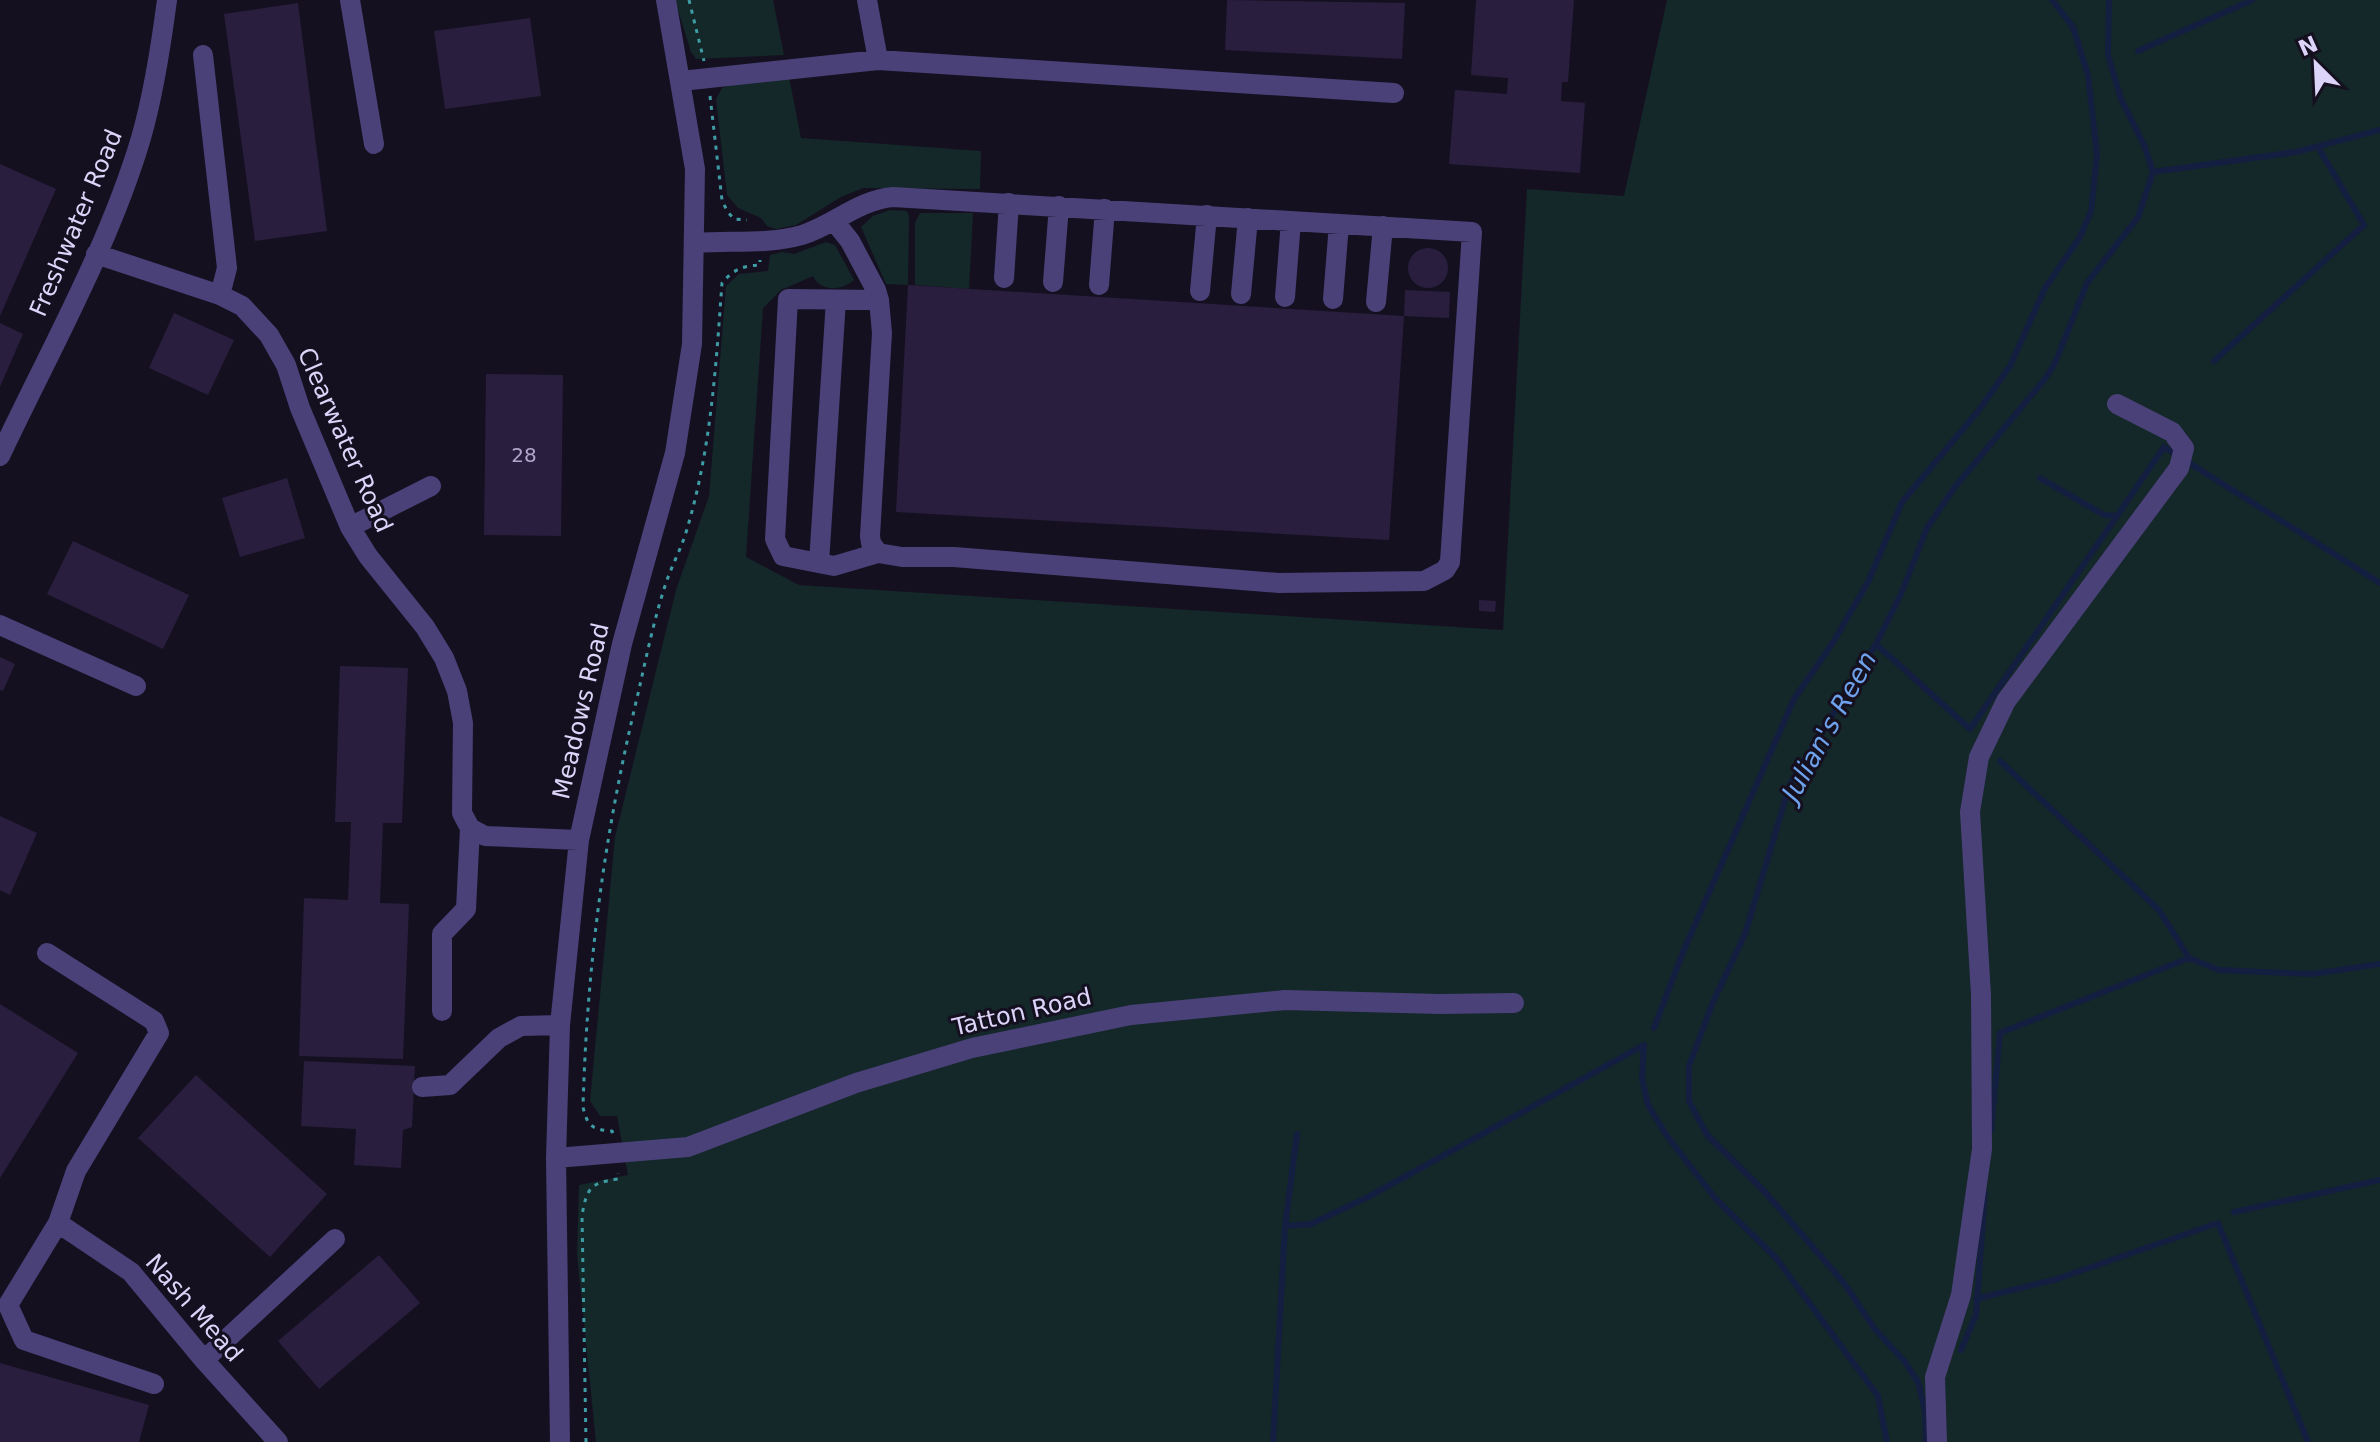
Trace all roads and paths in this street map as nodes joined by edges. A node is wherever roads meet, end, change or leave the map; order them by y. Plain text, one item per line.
1 (167, 0) edge
2 (350, 0) edge
3 (666, 0) edge
4 (689, 0) edge
5 (867, 0) edge
6 (203, 55) dead end
7 (878, 60) junction
8 (708, 79) junction
9 (681, 81) junction
10 (1394, 93) dead end
11 (374, 144) dead end
12 (1009, 203) junction
13 (1059, 206) junction
14 (1105, 209) junction
15 (1207, 215) junction
16 (1248, 218) junction
17 (747, 220) dead end
18 (834, 221) junction
19 (1291, 221) junction
20 (1339, 224) junction
21 (1383, 226) junction
22 (696, 243) junction
23 (96, 254) junction
24 (760, 265) dead end
25 (1004, 278) dead end
26 (1053, 282) dead end
27 (1099, 285) dead end
28 (1200, 291) dead end
29 (1241, 294) dead end
30 (220, 295) junction
31 (1285, 297) dead end
32 (1333, 299) dead end
33 (836, 300) junction
34 (879, 300) junction
35 (1376, 302) dead end
36 (2117, 404) dead end
37 (0, 456) edge
38 (431, 486) dead end
39 (350, 527) junction
40 (878, 553) junction
41 (819, 563) junction
42 (0, 625) edge
43 (136, 686) dead end
44 (470, 828) junction
45 (579, 840) junction
46 (47, 953) dead end
47 (1514, 1003) dead end
48 (442, 1011) dead end
49 (560, 1025) junction
50 (422, 1087) dead end
51 (612, 1131) dead end
52 (556, 1158) junction
53 (618, 1179) dead end
54 (58, 1223) junction
55 (335, 1239) dead end
56 (4, 1304) edge
57 (204, 1360) junction
58 (154, 1384) dead end
59 (278, 1442) edge
60 (560, 1442) edge
61 (586, 1442) edge
62 (1937, 1442) edge

1 - 23 street, Freshwater Road
2 - 11 street
3 - 9 street, Meadows Road
4 - 8 path
5 - 7 street
6 - 30 street
7 - 8 street
7 - 10 street
8 - 9 street
8 - 17 path
9 - 22 street, Meadows Road
12 - 13 street
12 - 18 street
12 - 25 street
13 - 14 street
13 - 26 street
14 - 15 street
14 - 27 street
15 - 16 street
15 - 28 street
16 - 19 street
16 - 29 street
18 - 22 street
18 - 34 street
19 - 20 street
19 - 31 street
20 - 21 street
20 - 32 street
21 - 35 street
21 - 40 street
22 - 45 street, Meadows Road
23 - 30 street, Clearwater Road
23 - 37 street, Freshwater Road
24 - 51 path
30 - 39 street, Clearwater Road
33 - 34 street
33 - 41 street
33 - 41 street
34 - 40 street
36 - 62 street
38 - 39 street
39 - 44 street, Clearwater Road
40 - 41 street
42 - 43 street
44 - 45 street
44 - 48 street, Clearwater Road
45 - 49 street, Meadows Road
46 - 54 street
47 - 52 street, Tatton Road
49 - 50 street
49 - 52 street, Meadows Road
52 - 60 street, Meadows Road
53 - 61 path
54 - 56 street
54 - 57 street, Nash Mead
55 - 57 street
56 - 58 street
57 - 59 street, Nash Mead

